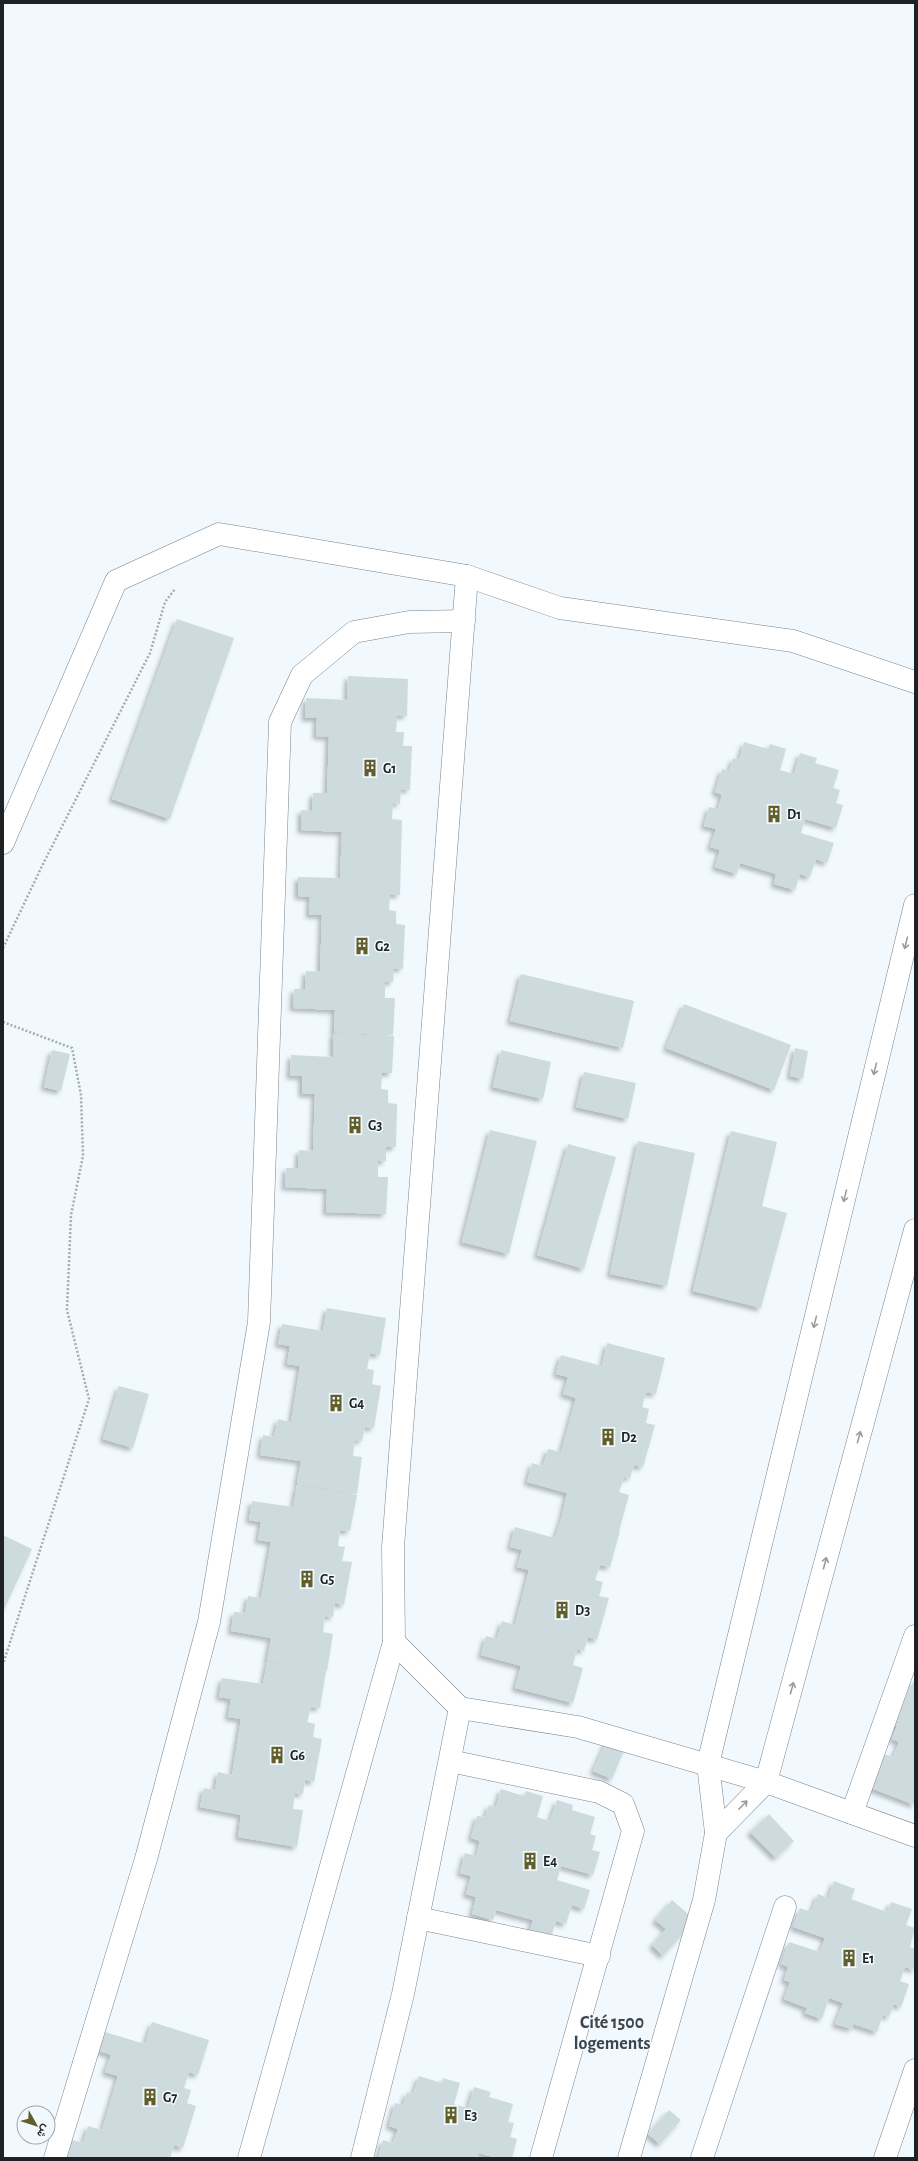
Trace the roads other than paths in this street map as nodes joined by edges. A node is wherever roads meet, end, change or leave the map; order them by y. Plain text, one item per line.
1 (467, 576) junction
2 (464, 621) junction
3 (915, 682) edge
4 (3, 843) edge
5 (915, 905) edge
6 (915, 1230) edge
7 (915, 1636) edge
8 (394, 1642) junction
9 (460, 1708) junction
10 (450, 1761) junction
11 (708, 1764) junction
12 (766, 1782) junction
13 (852, 1813) junction
14 (716, 1833) junction
15 (915, 1836) edge
16 (785, 1907) dead end
17 (418, 1918) junction
18 (599, 1956) junction
19 (915, 2070) edge
20 (55, 2158) edge
21 (249, 2158) edge
22 (362, 2158) edge
23 (541, 2158) edge
24 (629, 2158) edge
25 (702, 2158) edge
26 (885, 2158) edge

1 - 2 street
1 - 3 street
1 - 4 street
2 - 8 street
2 - 20 street
5 -> 11 street
12 -> 6 street
7 - 13 street
8 - 9 street
8 - 21 street
9 - 10 street
9 - 11 street
10 - 17 street
10 - 18 street
11 - 12 street
11 - 14 street
12 - 13 street
14 -> 12 street
13 - 15 street
14 - 24 street
16 - 25 street
17 - 18 street
17 - 22 street
18 - 23 street
19 - 26 street

